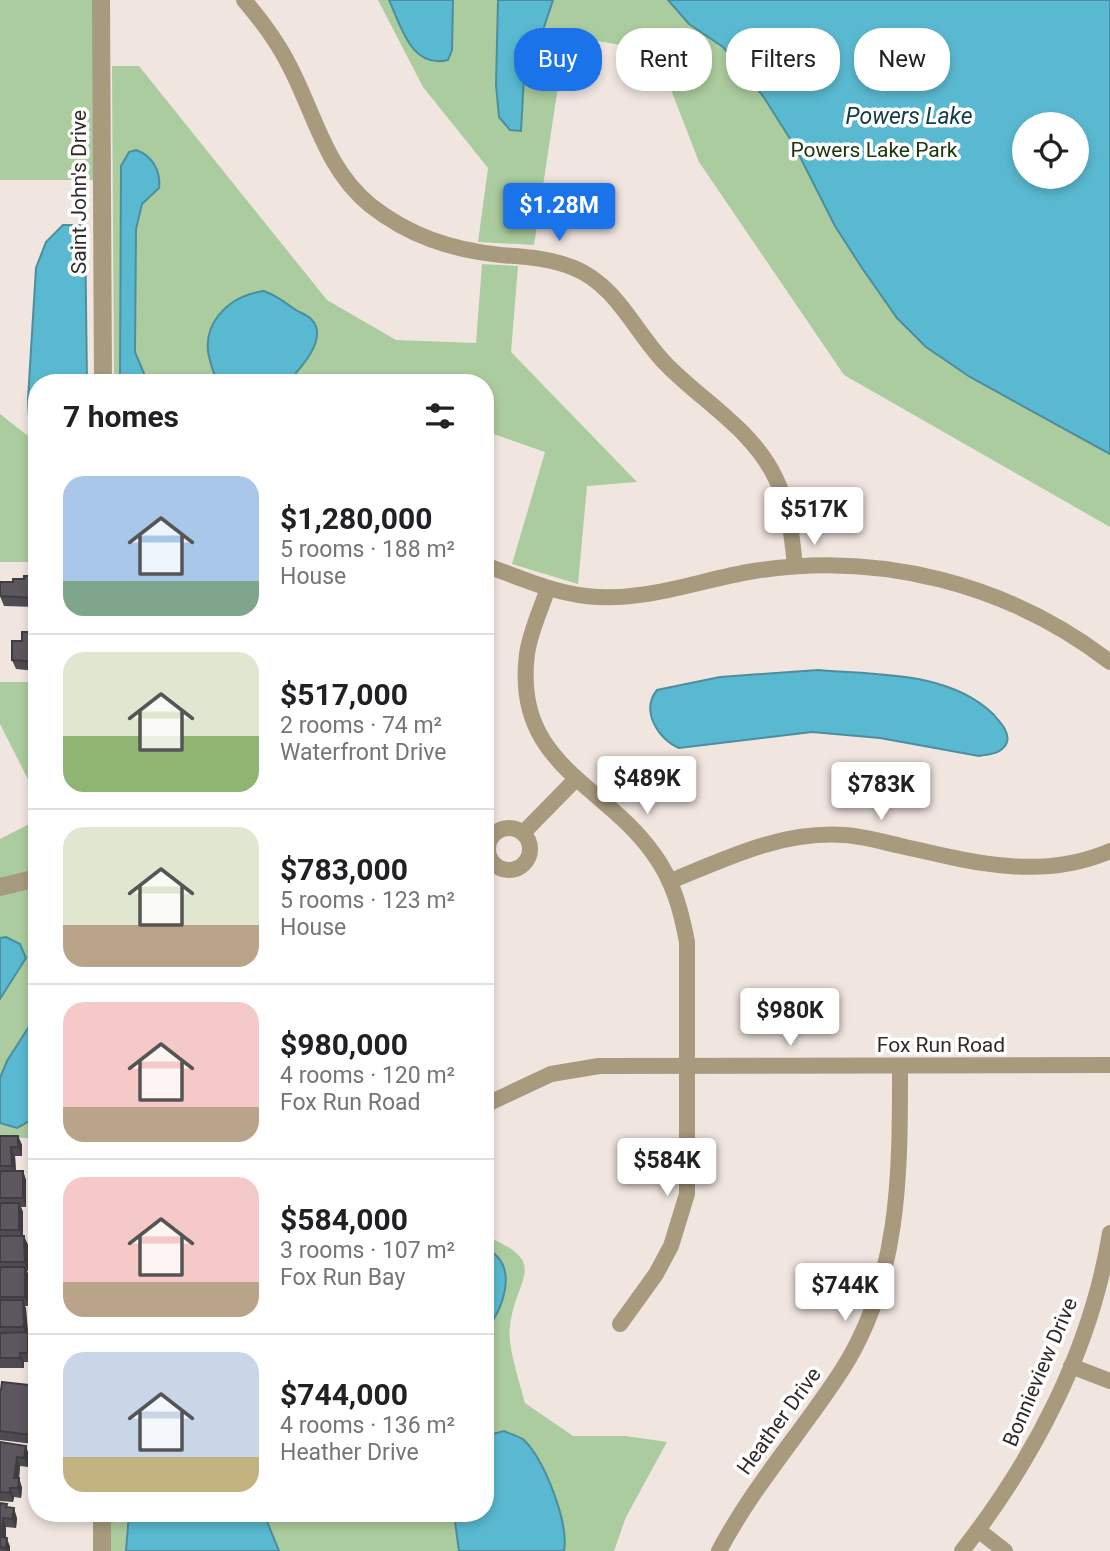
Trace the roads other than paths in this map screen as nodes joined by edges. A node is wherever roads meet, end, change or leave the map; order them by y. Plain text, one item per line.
1 (101, 0) edge
2 (244, 0) edge
3 (103, 374) edge
4 (795, 566) junction
5 (494, 568) edge
6 (548, 588) junction
7 (1110, 662) edge
8 (575, 780) junction
9 (523, 833) dead end
10 (1110, 851) edge
11 (28, 880) edge
12 (671, 881) junction
13 (0, 887) edge
14 (1110, 1065) edge
15 (689, 1066) junction
16 (900, 1066) junction
17 (494, 1101) edge
18 (1110, 1233) edge
19 (620, 1324) dead end
20 (1071, 1366) junction
21 (1110, 1381) edge
22 (102, 1522) edge
23 (978, 1530) junction
24 (102, 1551) edge
25 (719, 1551) edge
26 (962, 1551) edge
27 (1005, 1551) edge

1 - 3 street, Saint John's Drive
2 - 4 street
4 - 6 street
4 - 7 street
5 - 6 street
6 - 8 street
8 - 9 street
8 - 12 street
10 - 12 street
11 - 13 street
12 - 15 street
14 - 16 street, Fox Run Road
15 - 16 street, Fox Run Road
15 - 17 street, Fox Run Road
15 - 19 street
16 - 25 street, Heather Drive
18 - 20 street, Bonnieview Drive
20 - 21 street
20 - 23 street, Bonnieview Drive
22 - 24 street
23 - 26 street, Bonnieview Drive
23 - 27 street

